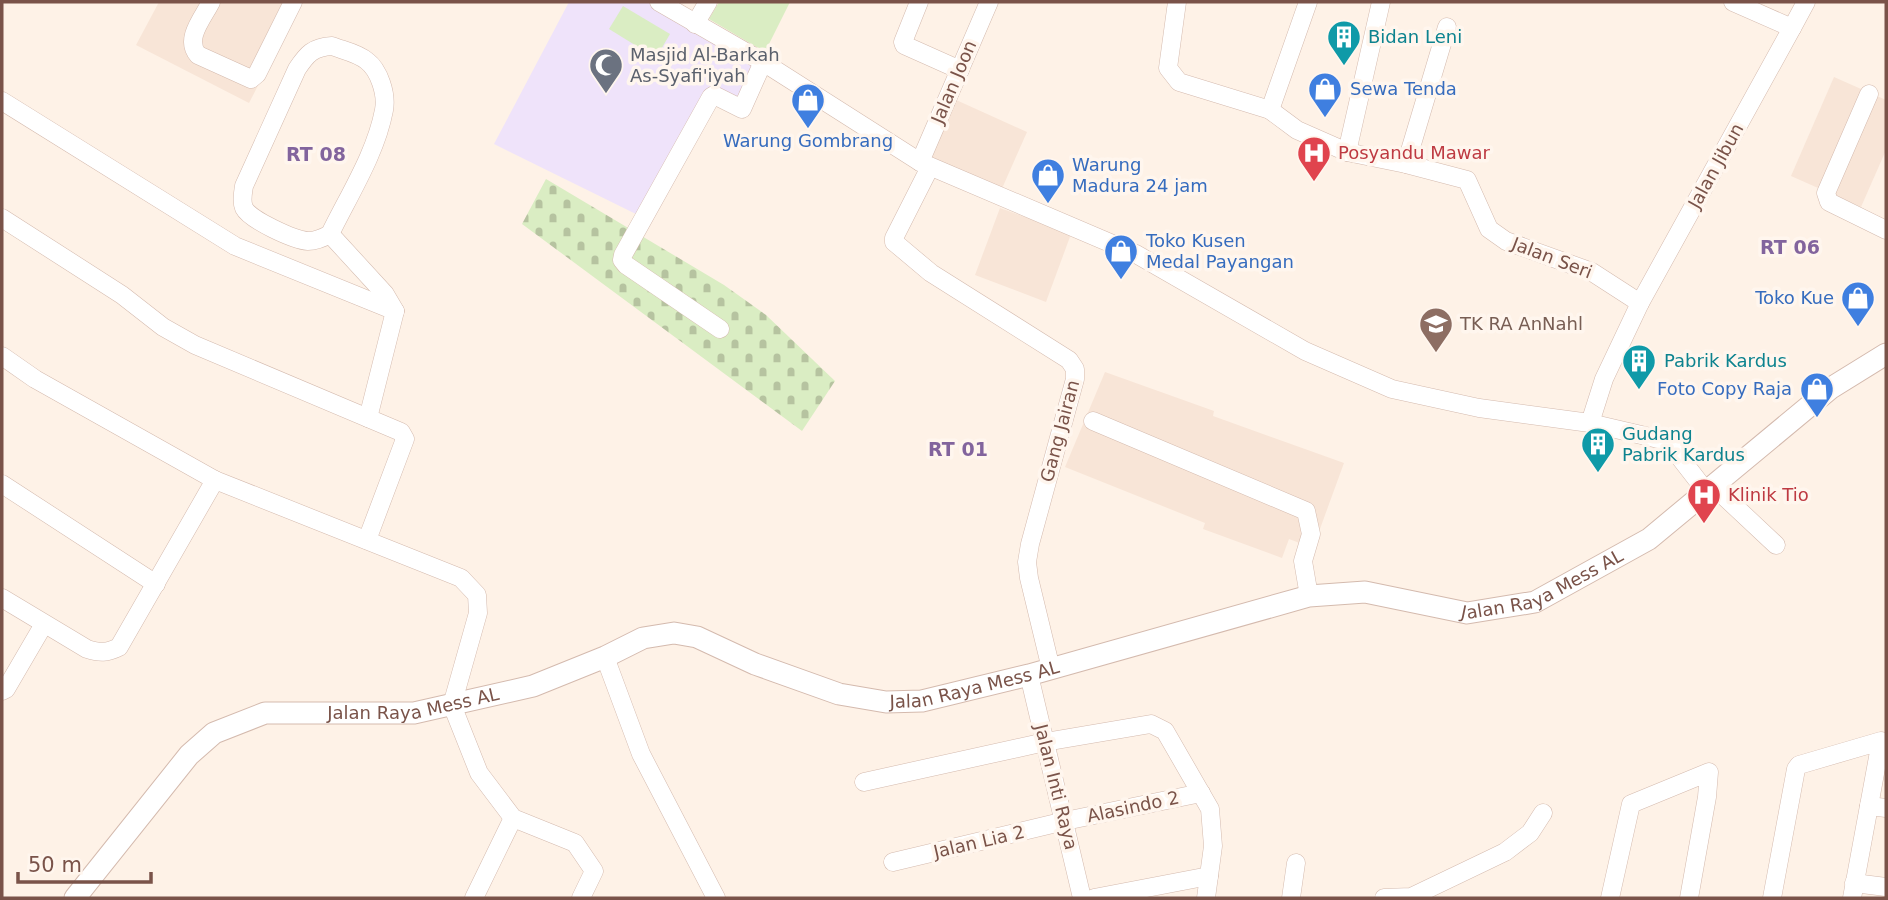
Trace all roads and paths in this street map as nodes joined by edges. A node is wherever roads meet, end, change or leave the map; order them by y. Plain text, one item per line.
1 (211, 2) edge
2 (293, 2) edge
3 (659, 2) edge
4 (708, 2) edge
5 (919, 2) edge
6 (989, 2) edge
7 (1177, 2) edge
8 (1308, 2) edge
9 (1381, 2) edge
10 (1733, 2) edge
11 (1806, 2) edge
12 (695, 24) junction
13 (1447, 27) dead end
14 (1792, 28) junction
15 (763, 62) junction
16 (960, 70) junction
17 (1869, 94) dead end
18 (2, 101) edge
19 (1270, 110) junction
20 (1347, 152) junction
21 (925, 164) junction
22 (1406, 164) junction
23 (2, 218) edge
24 (1886, 230) edge
25 (330, 234) junction
26 (1640, 303) junction
27 (395, 311) junction
28 (720, 329) dead end
29 (1886, 354) edge
30 (2, 356) edge
31 (368, 418) junction
32 (1093, 421) dead end
33 (1590, 423) junction
34 (215, 480) junction
35 (2, 484) edge
36 (1708, 488) junction
37 (366, 540) junction
38 (1776, 545) dead end
39 (156, 584) junction
40 (1309, 596) junction
41 (2, 598) edge
42 (44, 624) junction
43 (604, 657) junction
44 (1051, 669) junction
45 (1029, 676) junction
46 (2, 691) edge
47 (452, 705) junction
48 (1883, 740) edge
49 (1045, 742) junction
50 (863, 782) dead end
51 (1201, 793) junction
52 (1878, 807) edge
53 (1544, 813) dead end
54 (513, 818) junction
55 (1065, 821) junction
56 (893, 862) dead end
57 (1296, 863) dead end
58 (1209, 876) junction
59 (1886, 887) edge
60 (1853, 890) edge
61 (1417, 897) edge
62 (75, 898) edge
63 (474, 898) edge
64 (581, 898) edge
65 (716, 898) edge
66 (1082, 898) edge
67 (1094, 898) edge
68 (1206, 898) edge
69 (1291, 898) edge
70 (1384, 898) edge
71 (1610, 898) edge
72 (1689, 898) edge
73 (1772, 898) edge

1 - 2 street
3 - 12 street
4 - 12 street
5 - 16 street
6 - 16 street, Jalan Joon
7 - 19 street, Jalan Seri
8 - 19 street
9 - 20 street
10 - 14 street
11 - 14 street, Jalan Jibun
12 - 15 street
13 - 22 street
14 - 26 street, Jalan Jibun
15 - 21 street
15 - 28 street
16 - 21 street, Jalan Joon
17 - 24 street
18 - 27 street
19 - 20 street, Jalan Seri
20 - 22 street, Jalan Seri
21 - 33 street
21 - 44 street, Gang Jairan
22 - 26 street, Jalan Seri
23 - 31 street
25 - 25 street
25 - 27 street
26 - 33 street
27 - 31 street
29 - 36 street, Jalan Raya Mess AL
30 - 34 street
31 - 37 street
32 - 40 street
33 - 36 street
34 - 37 street
34 - 39 street
35 - 39 street
36 - 38 street
36 - 40 street, Jalan Raya Mess AL
37 - 47 street
39 - 42 street
40 - 44 street, Jalan Raya Mess AL
41 - 42 street
42 - 46 street
43 - 45 street, Jalan Raya Mess AL
43 - 47 street, Jalan Raya Mess AL
43 - 65 street
44 - 45 street, Jalan Raya Mess AL
45 - 49 street, Jalan Inti Raya
47 - 54 street
47 - 62 street, Jalan Raya Mess AL
48 - 52 street
48 - 73 street
49 - 50 street
49 - 51 street
49 - 55 street, Jalan Inti Raya
51 - 55 street, Alasindo 2
51 - 58 street
52 - 60 street
53 - 61 street
54 - 63 street
54 - 64 street
55 - 56 street, Jalan Lia 2
55 - 66 street, Jalan Inti Raya
57 - 69 street
58 - 67 street
58 - 68 street
59 - 60 street
61 - 70 street
71 - 72 street

